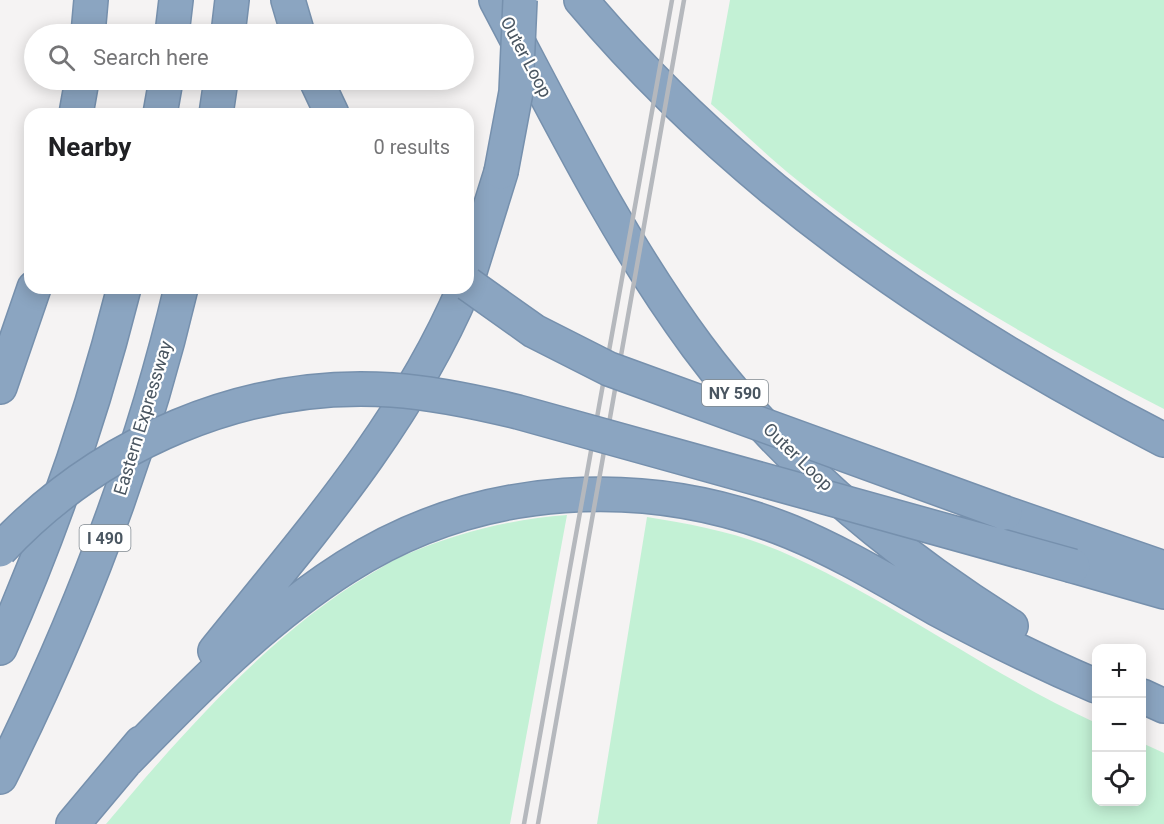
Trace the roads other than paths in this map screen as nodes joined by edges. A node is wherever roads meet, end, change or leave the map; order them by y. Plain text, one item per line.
1 (91, 0) edge
2 (176, 0) edge
3 (232, 0) edge
4 (288, 0) edge
5 (496, 0) edge
6 (520, 0) edge
7 (581, 0) edge
8 (89, 24) edge
9 (173, 24) edge
10 (229, 24) edge
11 (295, 24) edge
12 (80, 90) edge
13 (164, 90) edge
14 (220, 90) edge
15 (321, 90) edge
16 (77, 108) edge
17 (161, 108) edge
18 (217, 108) edge
19 (329, 108) edge
20 (474, 259) edge
21 (474, 289) edge
22 (32, 294) edge
23 (122, 294) edge
24 (179, 294) edge
25 (461, 294) edge
26 (0, 387) edge
27 (1164, 440) edge
28 (0, 550) edge
29 (1164, 568) edge
30 (1164, 592) edge
31 (0, 648) edge
32 (1092, 672) edge
33 (1092, 684) edge
34 (1146, 698) edge
35 (1146, 703) edge
36 (1164, 708) edge
37 (127, 760) junction
38 (0, 777) edge
39 (73, 824) edge

1 - 8 highway
2 - 9 highway
3 - 10 highway
4 - 11 highway
5 - 32 highway, Outer Loop / NY 590
6 - 20 highway, bridge
7 - 27 highway
12 - 16 highway
13 - 17 highway
14 - 18 highway
15 - 19 highway
21 - 29 highway, bridge
22 - 26 highway
23 - 31 highway
24 - 38 highway, Eastern Expressway / I 490
25 - 37 highway
28 - 30 highway, bridge
33 - 37 highway
34 - 36 highway
35 - 36 highway
37 - 39 highway

